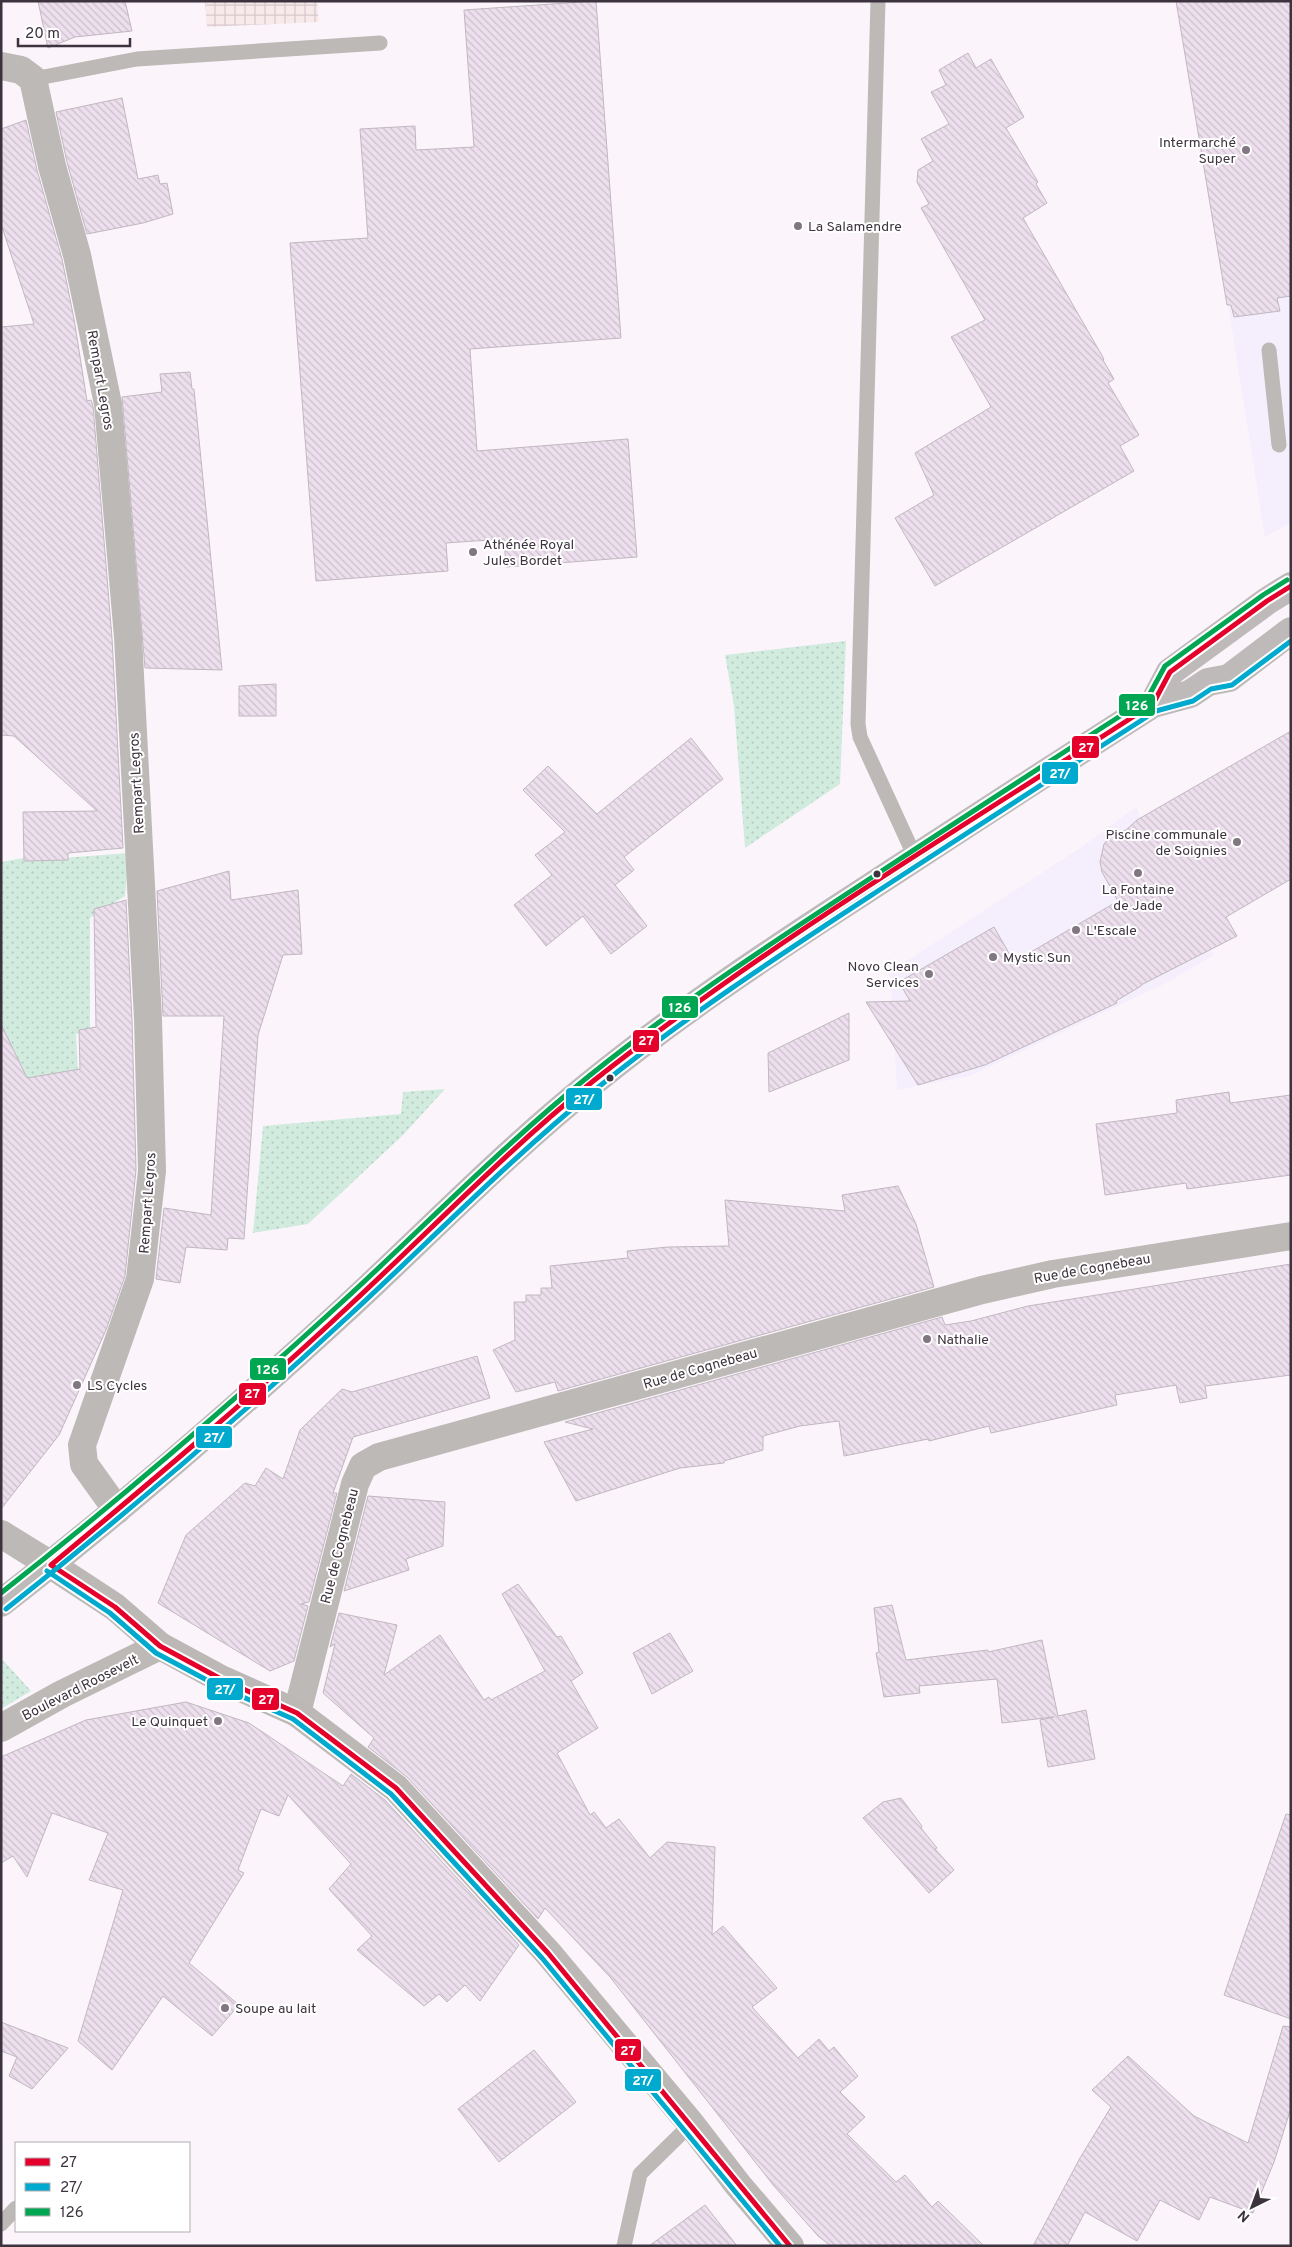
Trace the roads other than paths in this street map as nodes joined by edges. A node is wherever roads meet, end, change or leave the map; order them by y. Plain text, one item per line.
1 (878, 1) edge
2 (380, 43) dead end
3 (1, 66) edge
4 (33, 79) junction
5 (1269, 350) dead end
6 (1279, 446) dead end
7 (1291, 586) edge
8 (1291, 631) edge
9 (1153, 704) junction
10 (915, 857) junction
11 (1291, 1236) edge
12 (118, 1510) junction
13 (1, 1534) edge
14 (50, 1565) junction
15 (1, 1603) edge
16 (160, 1646) junction
17 (296, 1713) junction
18 (1, 1728) edge
19 (691, 2124) junction
20 (15, 2209) edge
21 (1, 2224) edge
22 (624, 2246) edge
23 (790, 2246) edge

1 - 10 lane
2 - 4 lane
3 - 4 street
4 - 12 street, Rempart Legros
5 - 6 lane
7 - 9 main road
8 - 9 main road
9 - 10 main road
10 - 12 main road
11 - 17 street, Rue de Cognebeau
12 - 14 main road
13 - 14 street
14 - 15 main road
14 - 16 main road
16 - 17 main road
16 - 18 street, Boulevard Roosevelt
17 - 19 main road
19 - 22 lane
19 - 23 main road
20 - 21 lane

